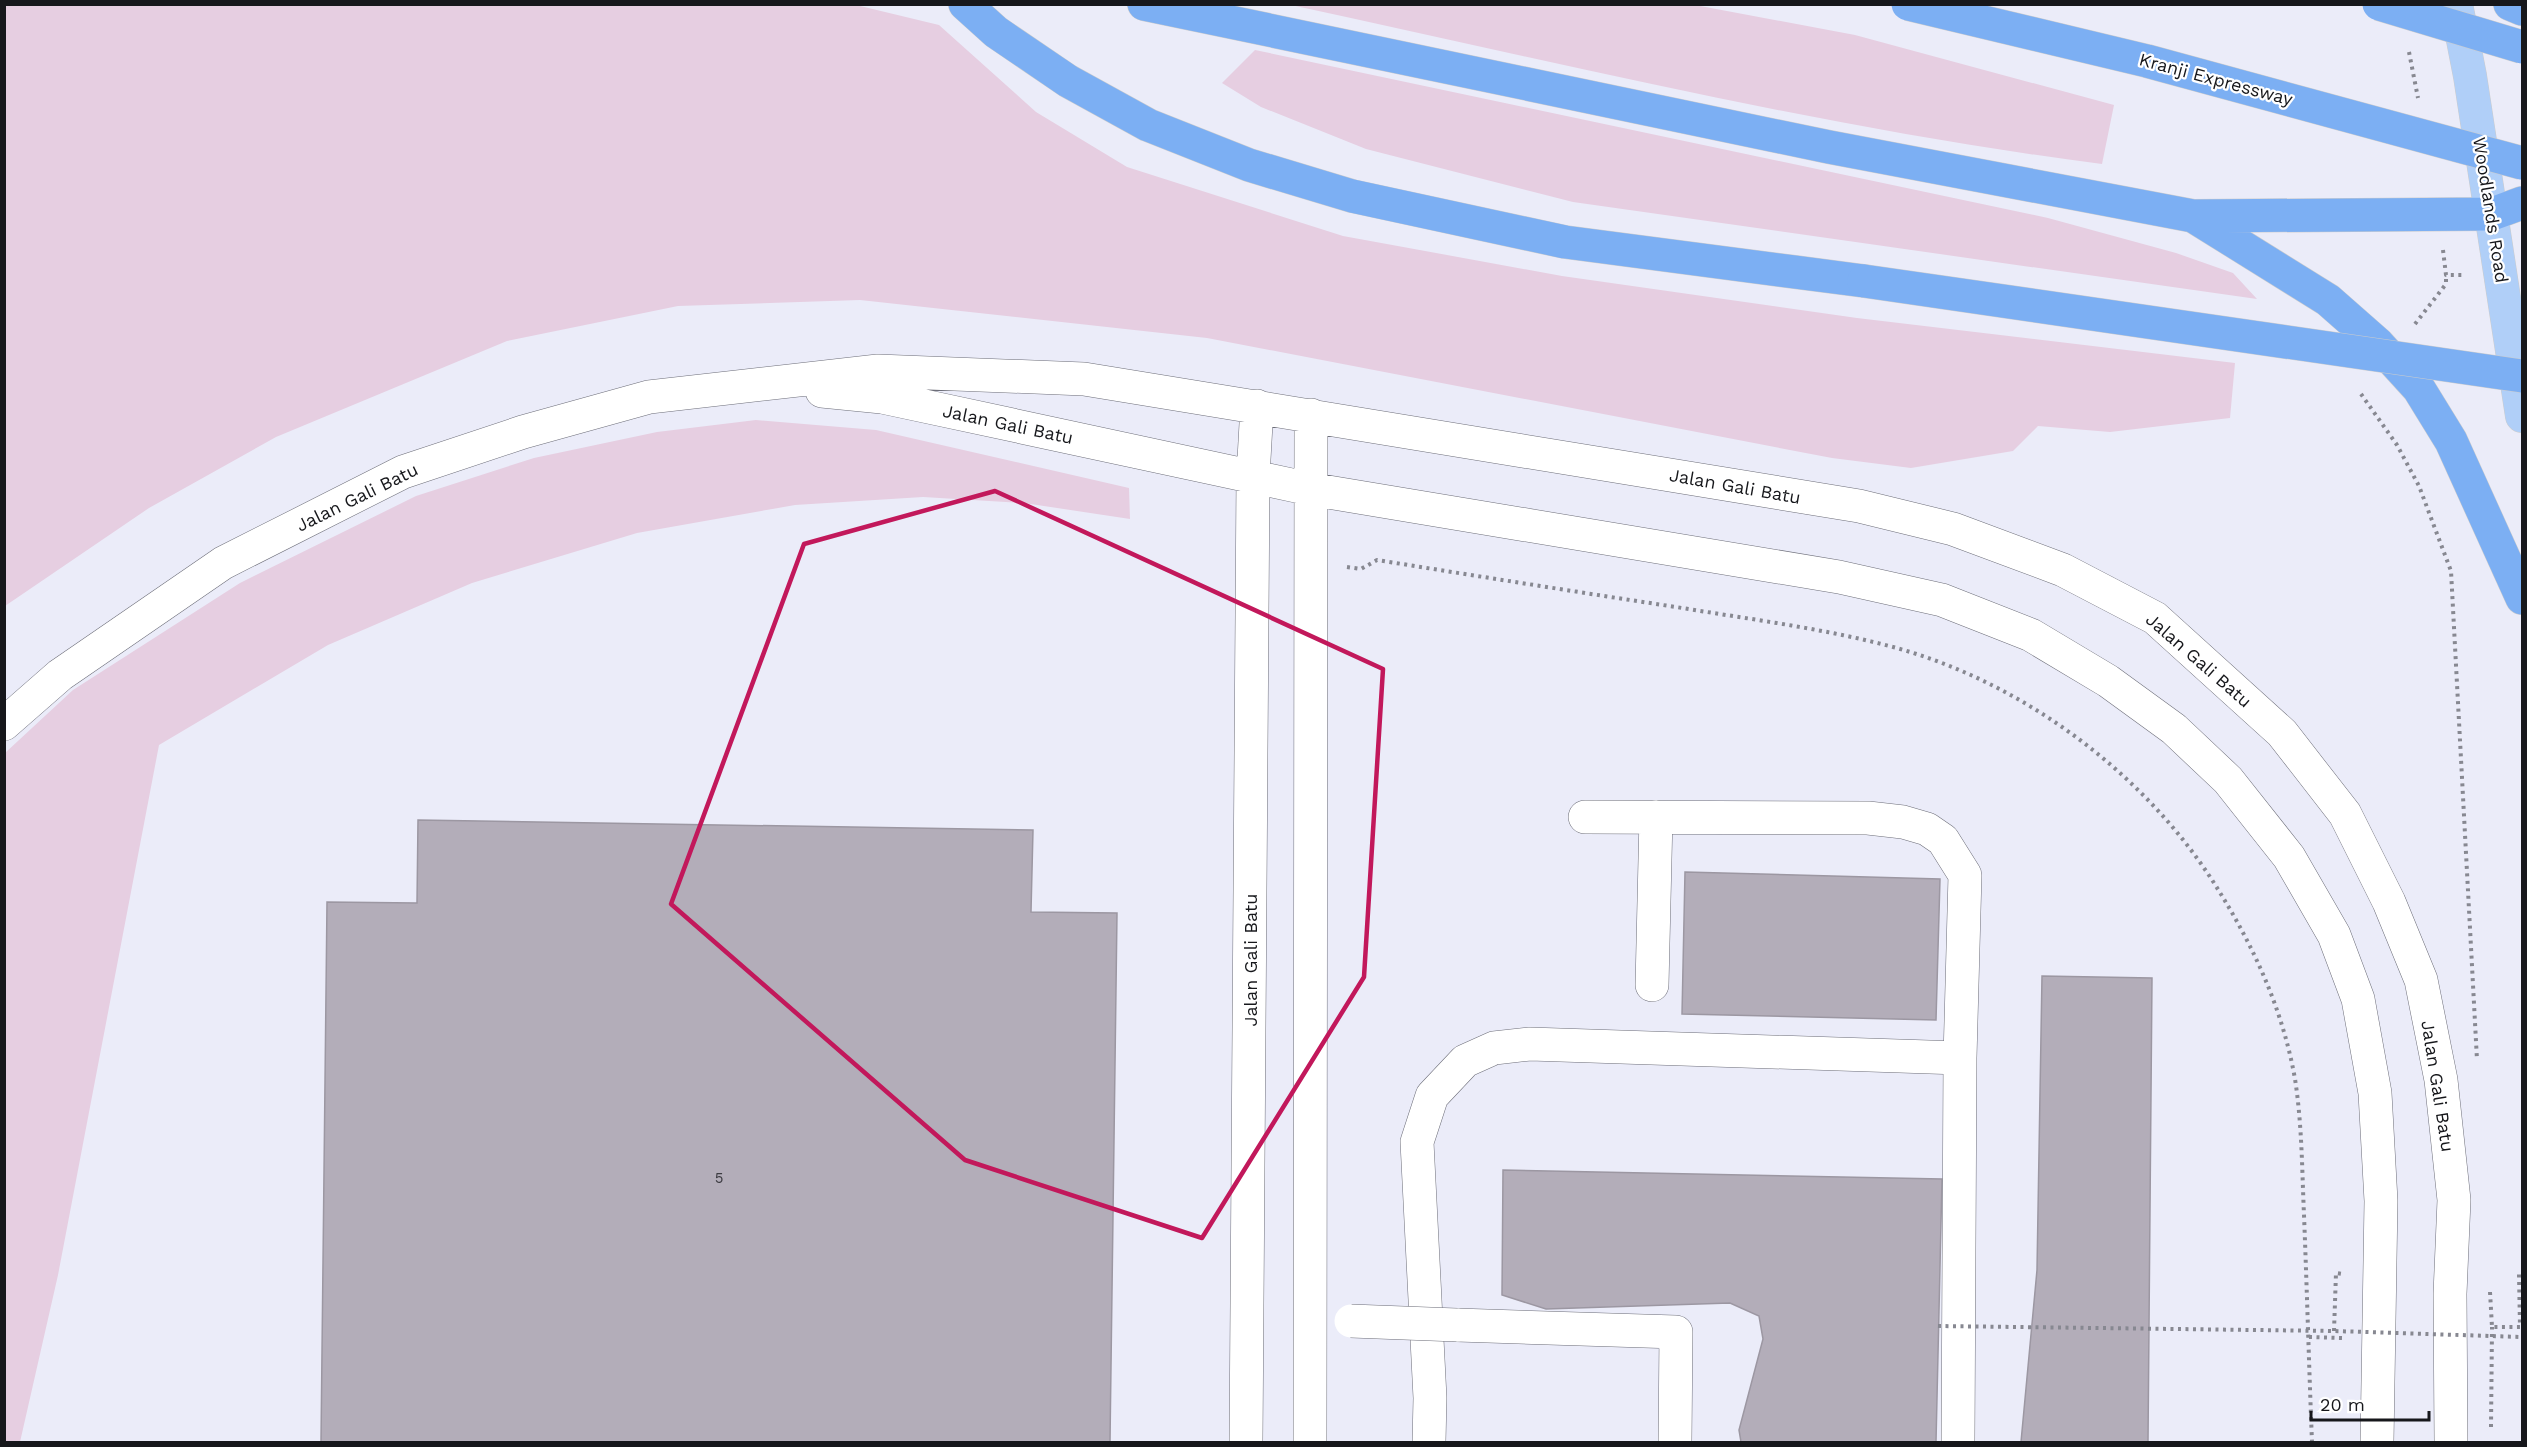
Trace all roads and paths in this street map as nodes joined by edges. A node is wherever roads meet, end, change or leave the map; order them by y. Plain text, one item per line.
1 (965, 4) edge
2 (1144, 4) edge
3 (1908, 4) edge
4 (2379, 4) edge
5 (2456, 4) edge
6 (2510, 4) edge
7 (2523, 9) edge
8 (2523, 47) edge
9 (2523, 163) edge
10 (2523, 203) edge
11 (2492, 214) junction
12 (2193, 216) junction
13 (2446, 275) dead end
14 (2408, 333) dead end
15 (2523, 376) edge
16 (761, 386) junction
17 (2361, 394) dead end
18 (1257, 406) junction
19 (1311, 415) junction
20 (2523, 416) edge
21 (1253, 477) junction
22 (1310, 489) junction
23 (2523, 598) edge
24 (4, 724) edge
25 (1656, 817) junction
26 (1585, 818) dead end
27 (1652, 985) dead end
28 (1960, 1058) junction
29 (2478, 1067) dead end
30 (2523, 1274) edge
31 (2489, 1280) dead end
32 (1309, 1320) junction
33 (1938, 1326) dead end
34 (2492, 1327) junction
35 (2309, 1336) dead end
36 (2523, 1337) edge
37 (2361, 1338) dead end
38 (2491, 1431) dead end
39 (1246, 1443) edge
40 (1310, 1443) edge
41 (1429, 1443) edge
42 (1675, 1443) edge
43 (1958, 1443) edge
44 (2377, 1443) edge
45 (2451, 1443) edge

1 - 15 highway, bridge
2 - 12 highway
3 - 9 highway, Kranji Expressway, bridge
4 - 8 highway, bridge
5 - 11 main road, Woodlands Road
6 - 7 highway
10 - 11 highway
11 - 12 highway
11 - 20 main road, Woodlands Road
12 - 23 highway
13 - 14 path
16 - 18 street, Jalan Gali Batu
16 - 21 street, Jalan Gali Batu
16 - 24 street, Jalan Gali Batu
17 - 29 path
18 - 19 street, Jalan Gali Batu
18 - 21 street, Jalan Gali Batu
19 - 22 street
19 - 45 street, Jalan Gali Batu
21 - 22 street, Jalan Gali Batu
21 - 39 street, Jalan Gali Batu
22 - 32 street
22 - 44 street, Jalan Gali Batu
25 - 26 street
25 - 27 street
25 - 28 street
28 - 41 street
28 - 43 street
30 - 34 path
31 - 34 path
32 - 40 street
32 - 42 street, bridge
33 - 36 path, bridge
34 - 38 path
35 - 37 path

